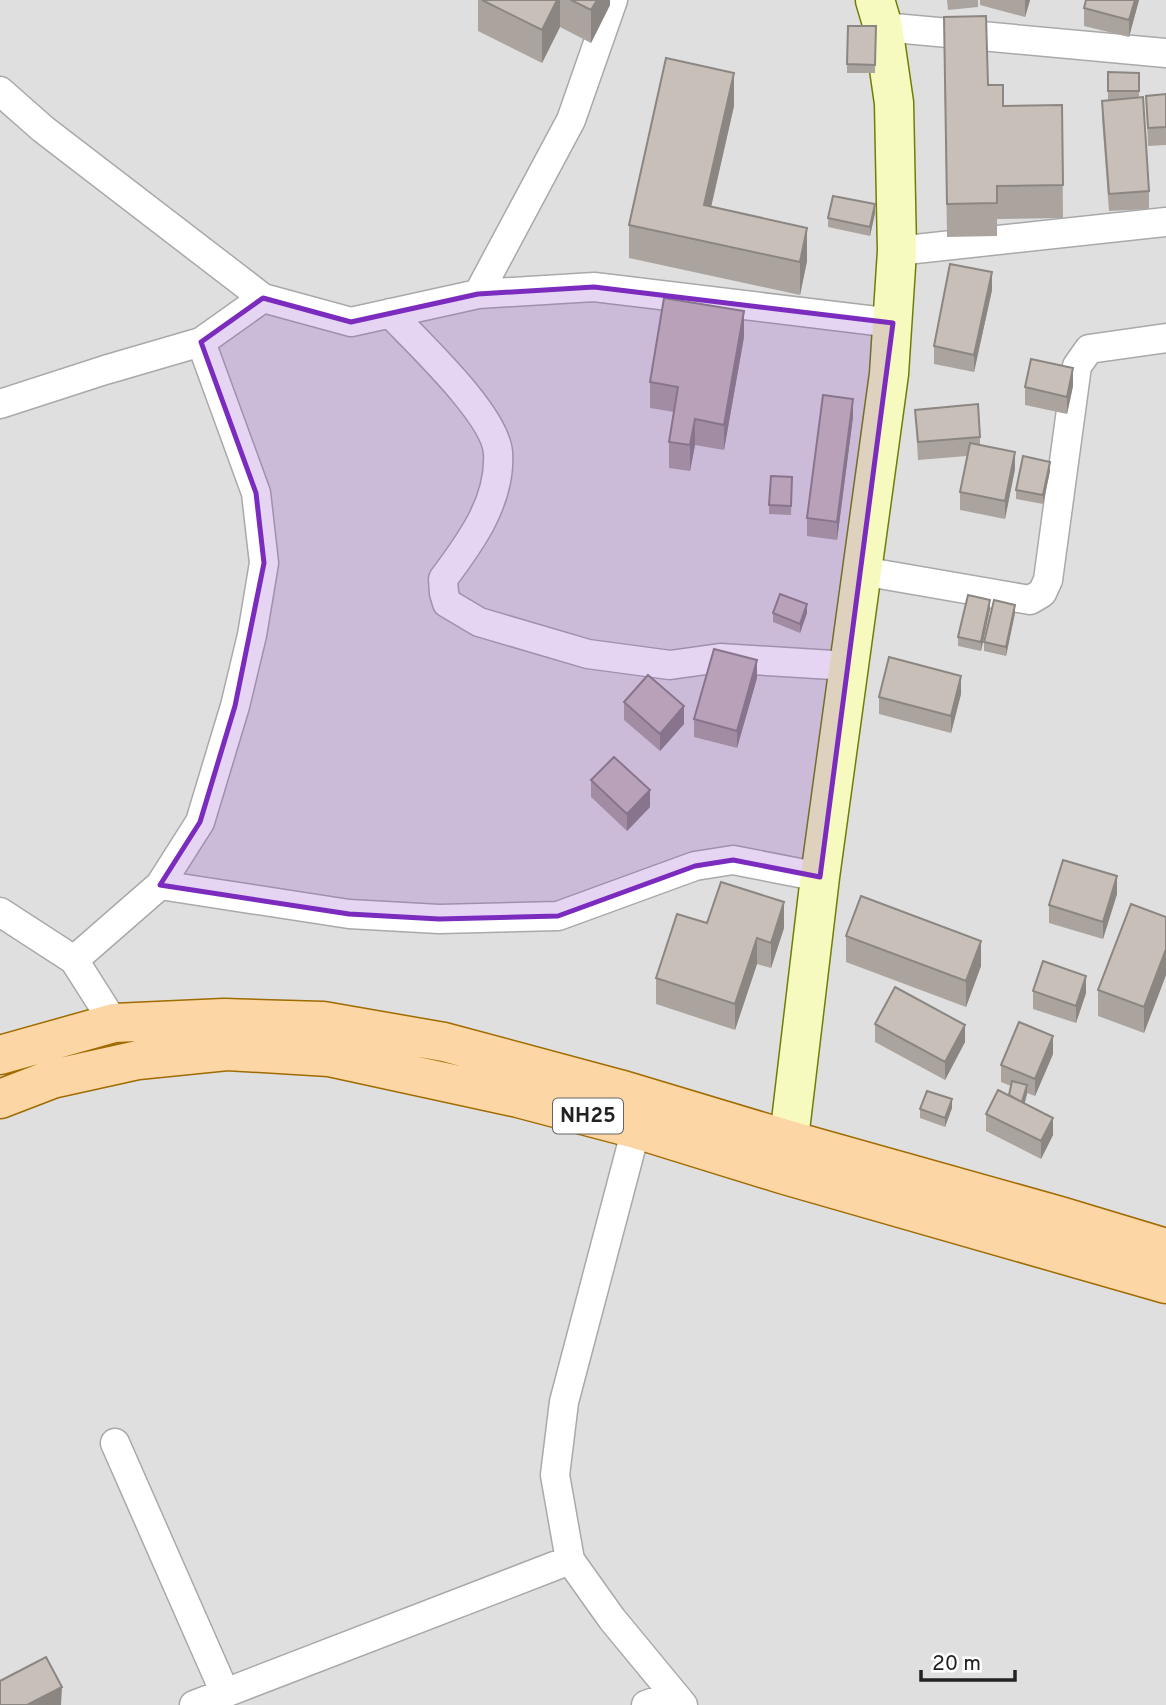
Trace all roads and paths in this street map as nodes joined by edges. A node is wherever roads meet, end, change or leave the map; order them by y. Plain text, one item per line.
1 (613, 0) edge
2 (879, 13) edge
3 (1166, 52) edge
4 (0, 91) edge
5 (1166, 222) edge
6 (897, 251) junction
7 (478, 294) junction
8 (263, 298) junction
9 (390, 313) junction
10 (892, 323) junction
11 (1166, 338) edge
12 (201, 342) junction
13 (0, 404) edge
14 (862, 571) junction
15 (849, 666) junction
16 (820, 877) junction
17 (160, 886) junction
18 (0, 912) edge
19 (74, 960) junction
20 (114, 1023) junction
21 (0, 1055) edge
22 (0, 1099) edge
23 (636, 1129) junction
24 (787, 1157) junction
25 (1166, 1248) edge
26 (1166, 1284) edge
27 (115, 1443) dead end
28 (570, 1560) junction
29 (225, 1693) junction
30 (678, 1700) edge
31 (194, 1705) edge
32 (646, 1705) edge

1 - 7 street
2 - 3 street
2 - 6 street
4 - 8 street
5 - 6 street
6 - 10 street
7 - 9 street
7 - 10 street
8 - 9 street
8 - 12 street
9 - 15 street
10 - 14 street
11 - 14 street
12 - 13 street
12 - 17 street
14 - 15 street
15 - 16 street
16 - 17 street
16 - 24 street
17 - 19 street
18 - 19 street
19 - 20 street
20 - 21 main road, NH25
20 - 24 main road, NH25
22 - 23 main road, NH25
23 - 24 main road, NH25
23 - 28 street
24 - 25 main road, NH25
24 - 26 main road, NH25
27 - 29 street
28 - 29 street
28 - 30 street
29 - 31 street
30 - 32 street

